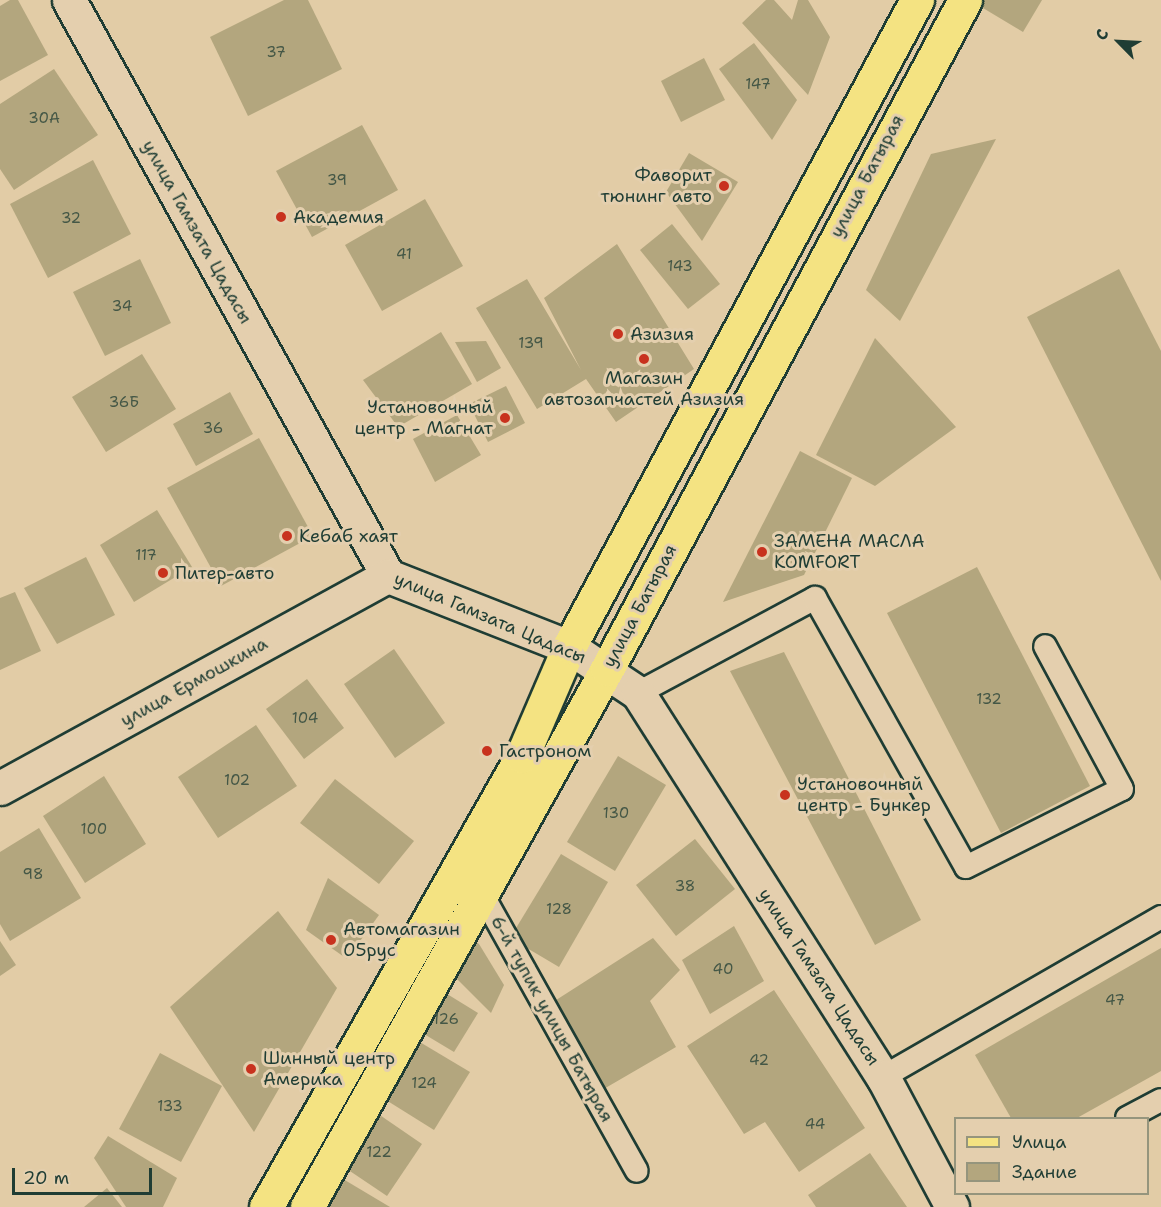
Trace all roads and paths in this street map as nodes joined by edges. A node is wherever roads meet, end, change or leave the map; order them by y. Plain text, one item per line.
1 (69, 0) edge
2 (917, 0) edge
3 (964, 0) edge
4 (388, 576) junction
5 (1045, 646) dead end
6 (569, 647) junction
7 (607, 669) junction
8 (638, 693) junction
9 (0, 788) edge
10 (468, 886) junction
11 (1161, 917) edge
12 (883, 1077) junction
13 (1161, 1100) edge
14 (1131, 1117) edge
15 (637, 1171) dead end
16 (266, 1207) edge
17 (307, 1207) edge
18 (952, 1207) edge

1 - 4 street, улица Гамзата Цадасы
2 - 6 main road, улица Батырая
3 - 7 main road, улица Батырая
4 - 6 street, улица Гамзата Цадасы
4 - 9 street, улица Ермошкина
5 - 8 lane
6 - 7 street, улица Гамзата Цадасы
6 - 10 main road, улица Батырая
7 - 8 street, улица Гамзата Цадасы
7 - 10 main road, улица Батырая
8 - 12 street, улица Гамзата Цадасы
10 - 15 lane, 6-й тупик улицы Батырая
10 - 16 main road, улица Батырая
10 - 17 main road, улица Батырая
11 - 12 lane
12 - 18 street, улица Гамзата Цадасы
13 - 14 lane

